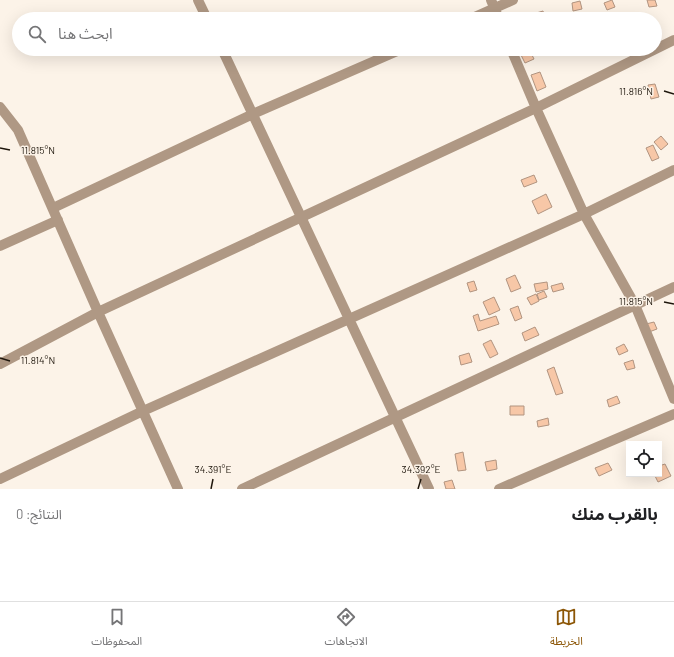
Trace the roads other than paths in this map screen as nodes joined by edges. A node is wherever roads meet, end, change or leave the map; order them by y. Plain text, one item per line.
1 (198, 0) edge
2 (513, 0) edge
3 (493, 4) edge
4 (204, 12) edge
5 (481, 12) edge
6 (674, 40) edge
7 (662, 46) edge
8 (225, 56) edge
9 (386, 56) edge
10 (514, 56) edge
11 (642, 56) edge
12 (0, 107) edge
13 (536, 108) junction
14 (253, 114) junction
15 (674, 170) edge
16 (53, 208) junction
17 (584, 214) junction
18 (301, 218) junction
19 (58, 220) junction
20 (0, 246) edge
21 (674, 287) edge
22 (635, 305) junction
23 (98, 312) junction
24 (348, 319) junction
25 (0, 364) edge
26 (674, 399) edge
27 (142, 411) junction
28 (674, 414) edge
29 (395, 418) junction
30 (0, 479) edge
31 (178, 489) edge
32 (242, 489) edge
33 (429, 489) edge
34 (499, 489) edge

1 - 4 street
2 - 3 street
3 - 5 street
6 - 7 street
8 - 14 street
9 - 14 street
10 - 13 street
11 - 13 street
12 - 16 street
13 - 17 street
13 - 18 street
14 - 16 street
14 - 18 street
15 - 17 street
16 - 19 street
17 - 22 street
17 - 24 street
18 - 23 street
18 - 24 street
19 - 20 street
19 - 23 street
21 - 22 street
22 - 26 street
22 - 29 street
23 - 25 street
23 - 27 street
24 - 27 street
24 - 29 street
27 - 30 street
27 - 31 street
28 - 34 street
29 - 32 street
29 - 33 street

